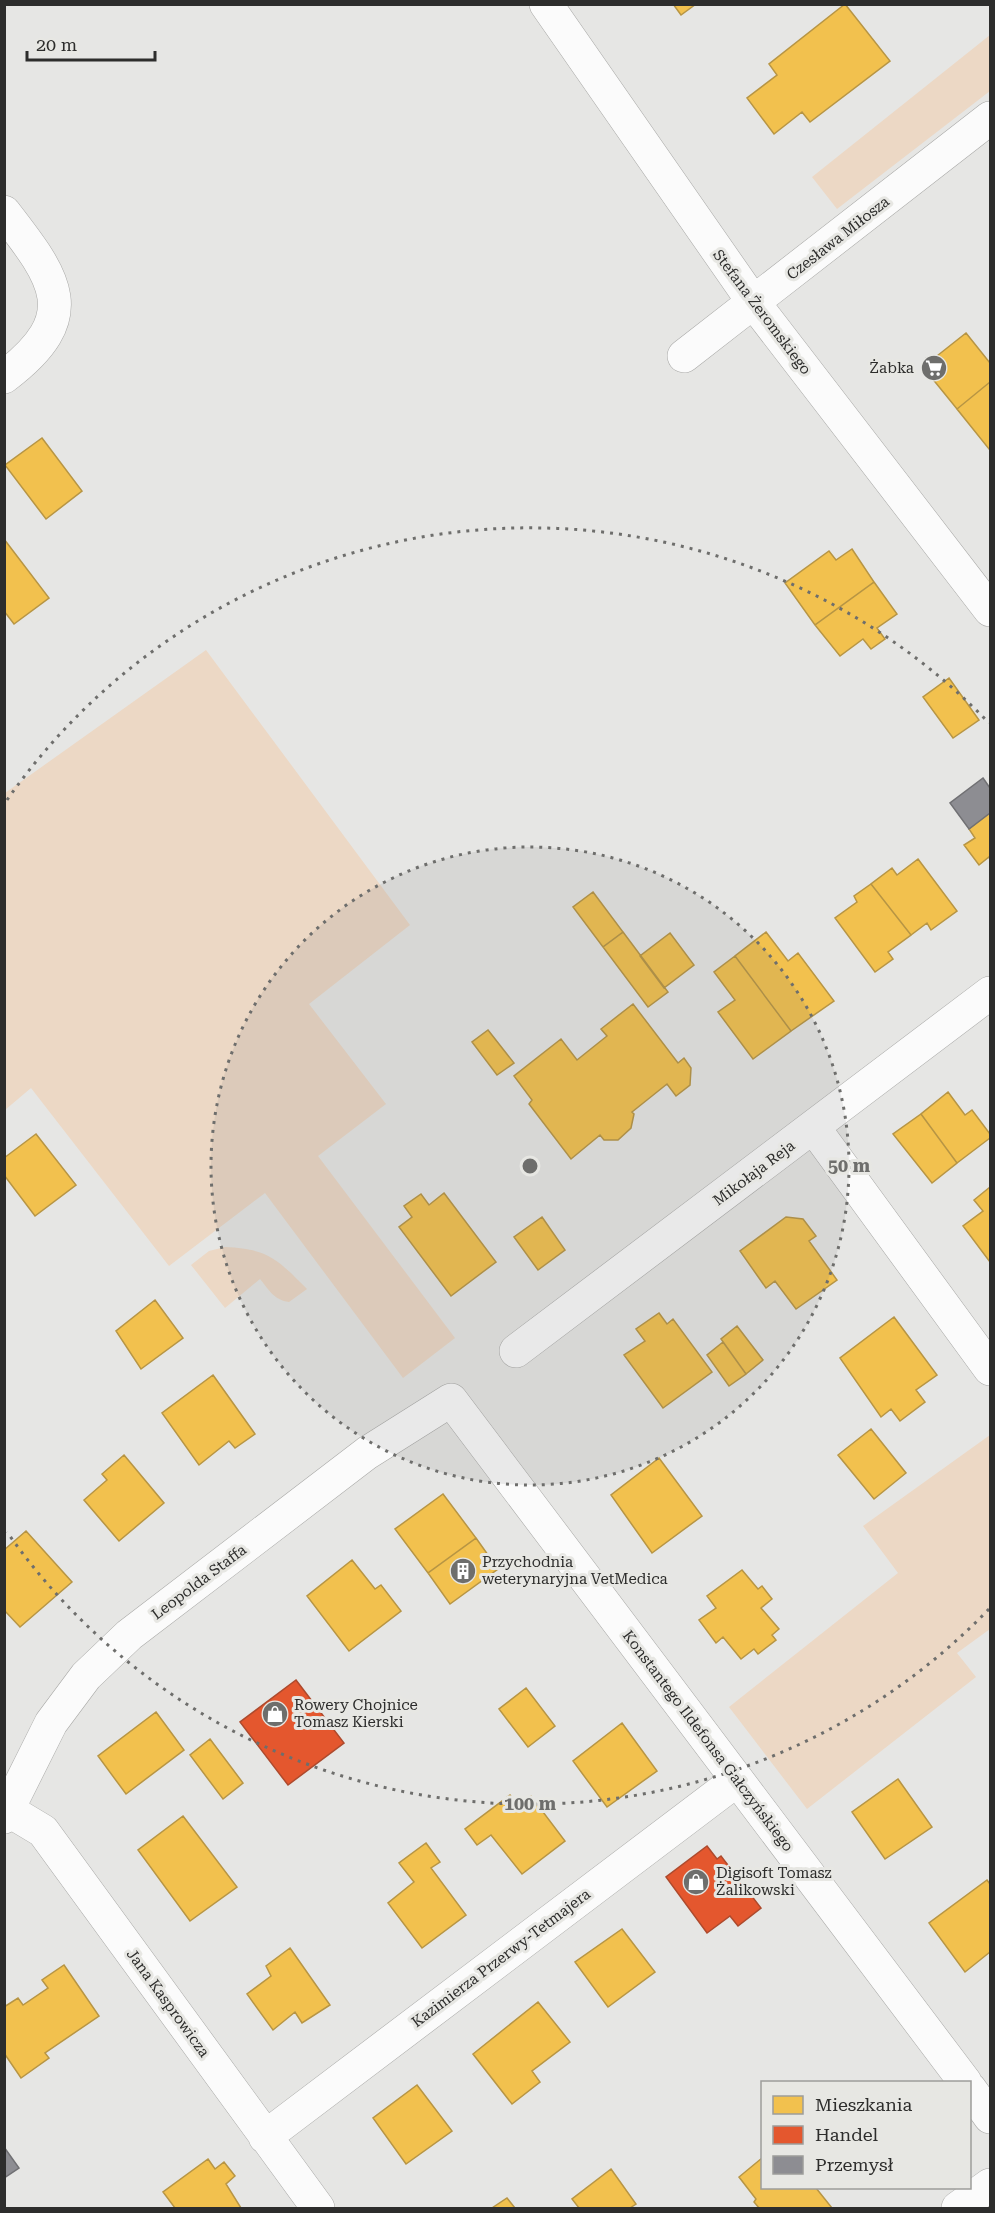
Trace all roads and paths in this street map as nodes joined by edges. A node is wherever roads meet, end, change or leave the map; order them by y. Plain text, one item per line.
1 (546, 4) edge
2 (990, 118) edge
3 (4, 212) edge
4 (754, 303) junction
5 (684, 356) dead end
6 (4, 377) edge
7 (990, 610) edge
8 (990, 993) edge
9 (814, 1128) junction
10 (516, 1351) dead end
11 (990, 1369) edge
12 (451, 1400) joint
13 (737, 1780) junction
14 (6, 1814) edge
15 (964, 2081) edge
16 (971, 2092) edge
17 (990, 2117) edge
18 (265, 2137) junction
19 (990, 2185) edge
20 (318, 2208) edge
21 (958, 2208) edge

1 - 4 street, Stefana Żeromskiego
2 - 4 street, Czesława Miłosza
3 - 6 street
4 - 5 street, Czesława Miłosza
4 - 7 street, Stefana Żeromskiego
8 - 9 street, Mikołaja Reja
9 - 10 street, Mikołaja Reja
9 - 11 street
12 - 13 street, Konstantego Ildefonsa Gałczyńskiego
12 - 14 street, Leopolda Staffa
13 - 15 street, Konstantego Ildefonsa Gałczyńskiego
13 - 18 street, Kazimierza Przerwy-Tetmajera
14 - 18 street, Jana Kasprowicza
16 - 17 street
18 - 20 street, Jana Kasprowicza
19 - 21 street

